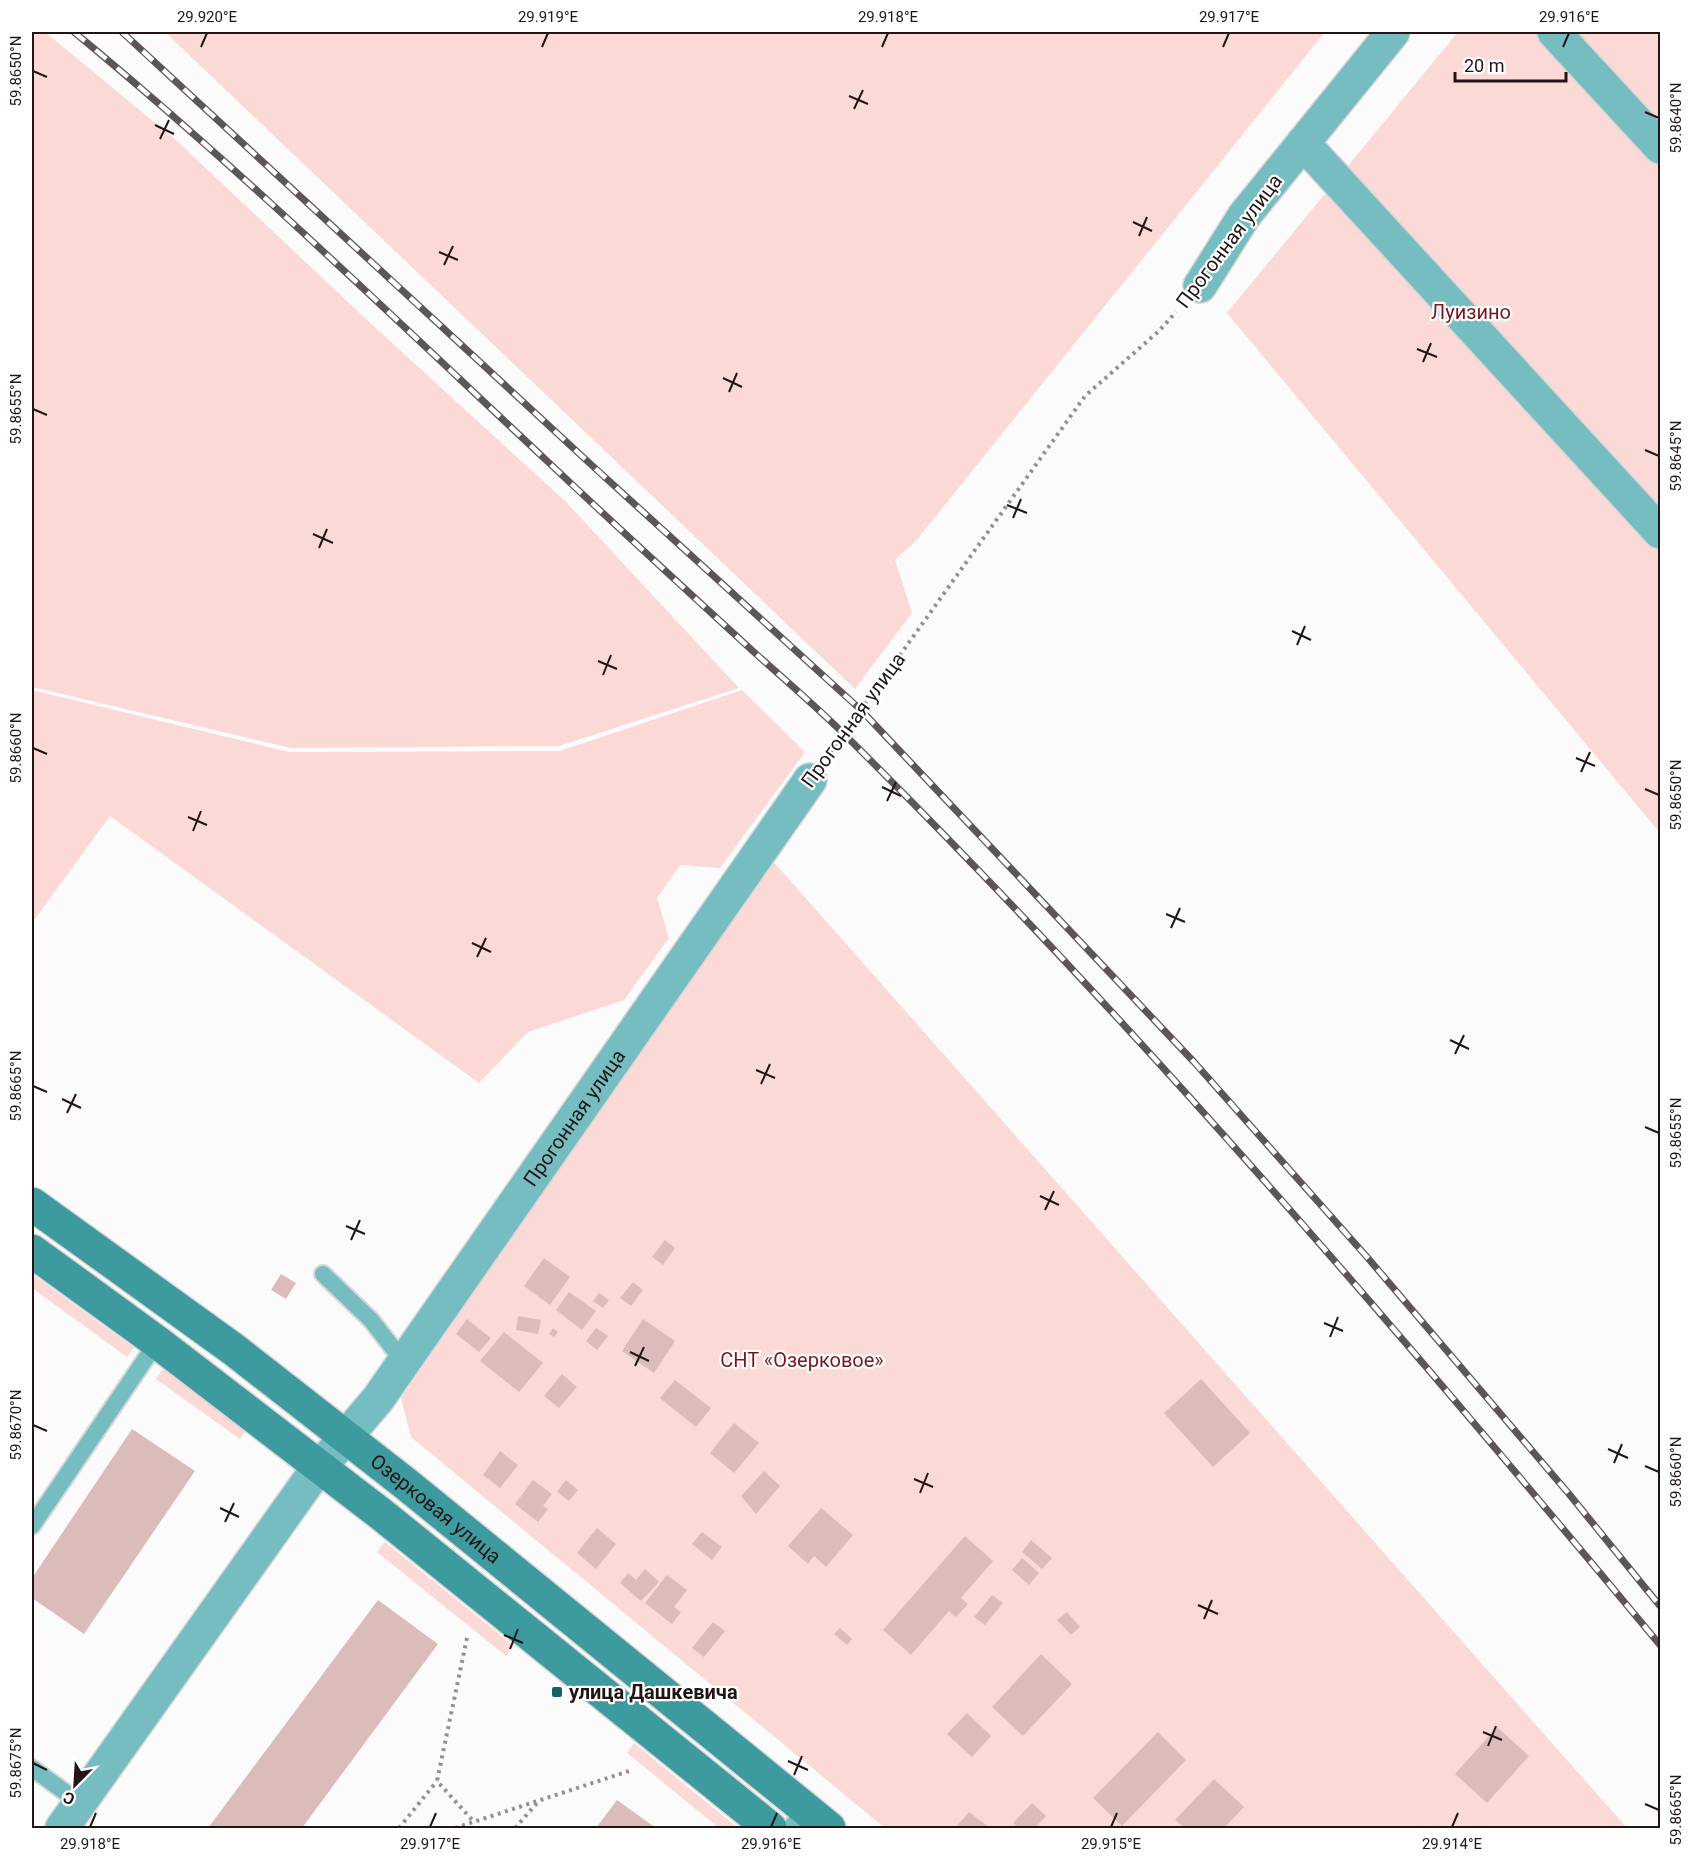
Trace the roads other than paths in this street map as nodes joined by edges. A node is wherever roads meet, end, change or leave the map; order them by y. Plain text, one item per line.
1 (1393, 32) edge
2 (1554, 32) edge
3 (1303, 143) junction
4 (1660, 147) edge
5 (1200, 286) road end
6 (1660, 532) edge
7 (810, 780) road end
8 (32, 1204) edge
9 (32, 1251) edge
10 (323, 1274) dead end
11 (157, 1342) junction
12 (404, 1361) junction
13 (345, 1437) junction
14 (319, 1467) junction
15 (32, 1526) edge
16 (32, 1768) edge
17 (71, 1816) edge
18 (808, 1822) edge
19 (770, 1828) edge

1 - 3 street, Прогонная улица
2 - 4 street
3 - 5 street, Прогонная улица
3 - 6 street
7 - 12 street, Прогонная улица
8 - 13 street, Озерковая улица
9 - 11 street, Озерковая улица
10 - 12 lane
11 - 14 street, Озерковая улица
11 - 15 lane
12 - 13 street, Прогонная улица
13 - 14 street
13 - 18 street, Озерковая улица
14 - 17 street
14 - 19 street, Озерковая улица
16 - 17 lane

